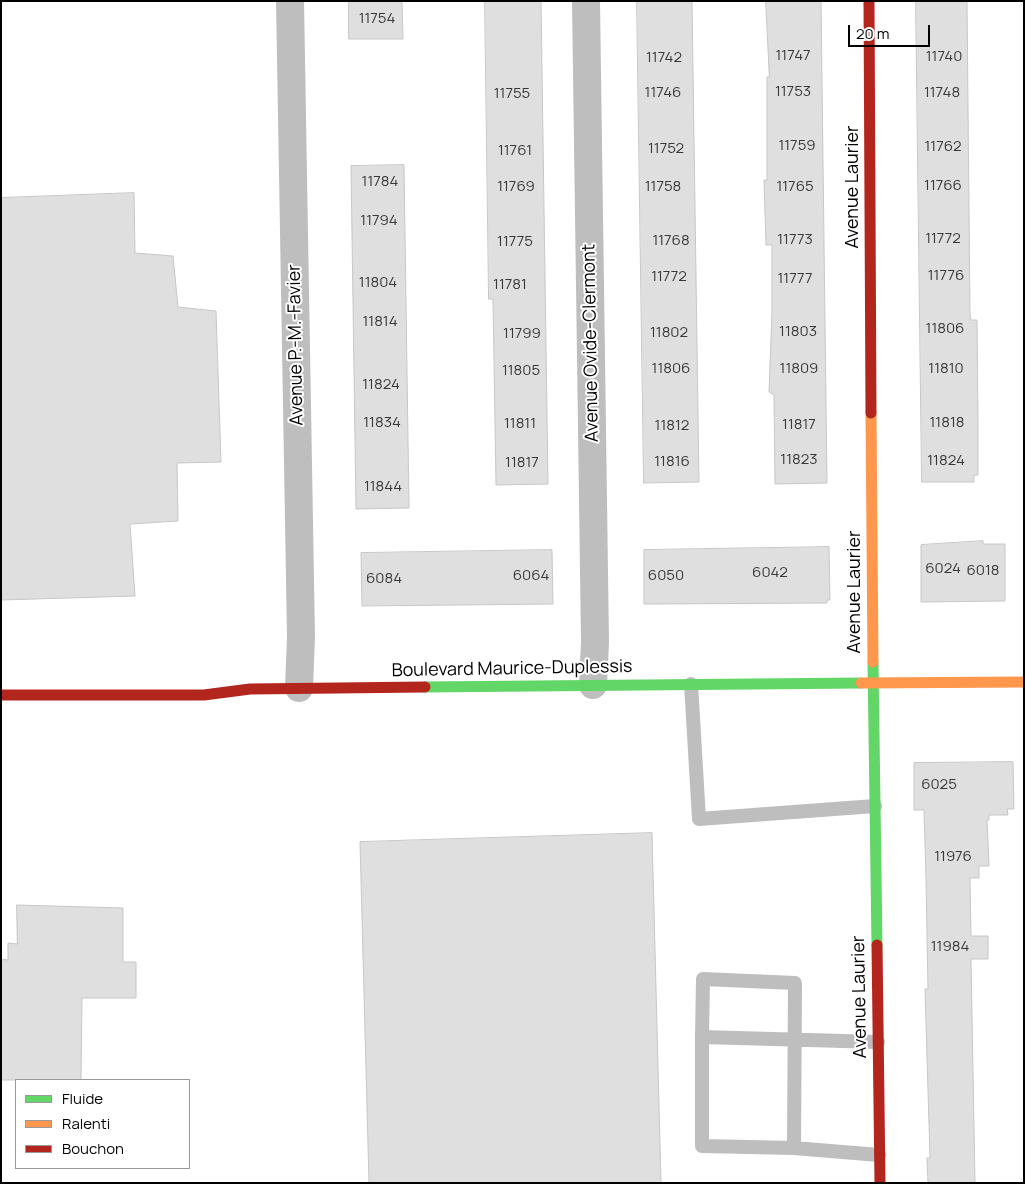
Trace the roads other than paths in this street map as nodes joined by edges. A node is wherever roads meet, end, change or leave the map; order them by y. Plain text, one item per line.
1 (290, 1) edge
2 (586, 1) edge
3 (869, 1) edge
4 (1024, 682) edge
5 (873, 683) junction
6 (691, 684) junction
7 (593, 685) junction
8 (299, 688) junction
9 (1, 695) edge
10 (875, 806) junction
11 (702, 1037) junction
12 (795, 1039) junction
13 (878, 1042) junction
14 (794, 1148) junction
15 (879, 1155) junction
16 (880, 1183) edge

1 - 8 street, Avenue P.-M.-Favier
2 - 7 street, Avenue Ovide-Clermont
3 - 5 street, Avenue Laurier
4 - 5 street, Boulevard Maurice-Duplessis
5 - 6 street, Boulevard Maurice-Duplessis
5 - 10 street, Avenue Laurier
6 - 7 street, Boulevard Maurice-Duplessis
6 - 10 lane
7 - 8 street, Boulevard Maurice-Duplessis
8 - 9 street, Boulevard Maurice-Duplessis
10 - 13 street, Avenue Laurier
11 - 12 lane
11 - 12 lane
11 - 14 lane
12 - 13 lane
12 - 14 lane
13 - 15 street, Avenue Laurier
14 - 15 lane
15 - 16 street, Avenue Laurier

